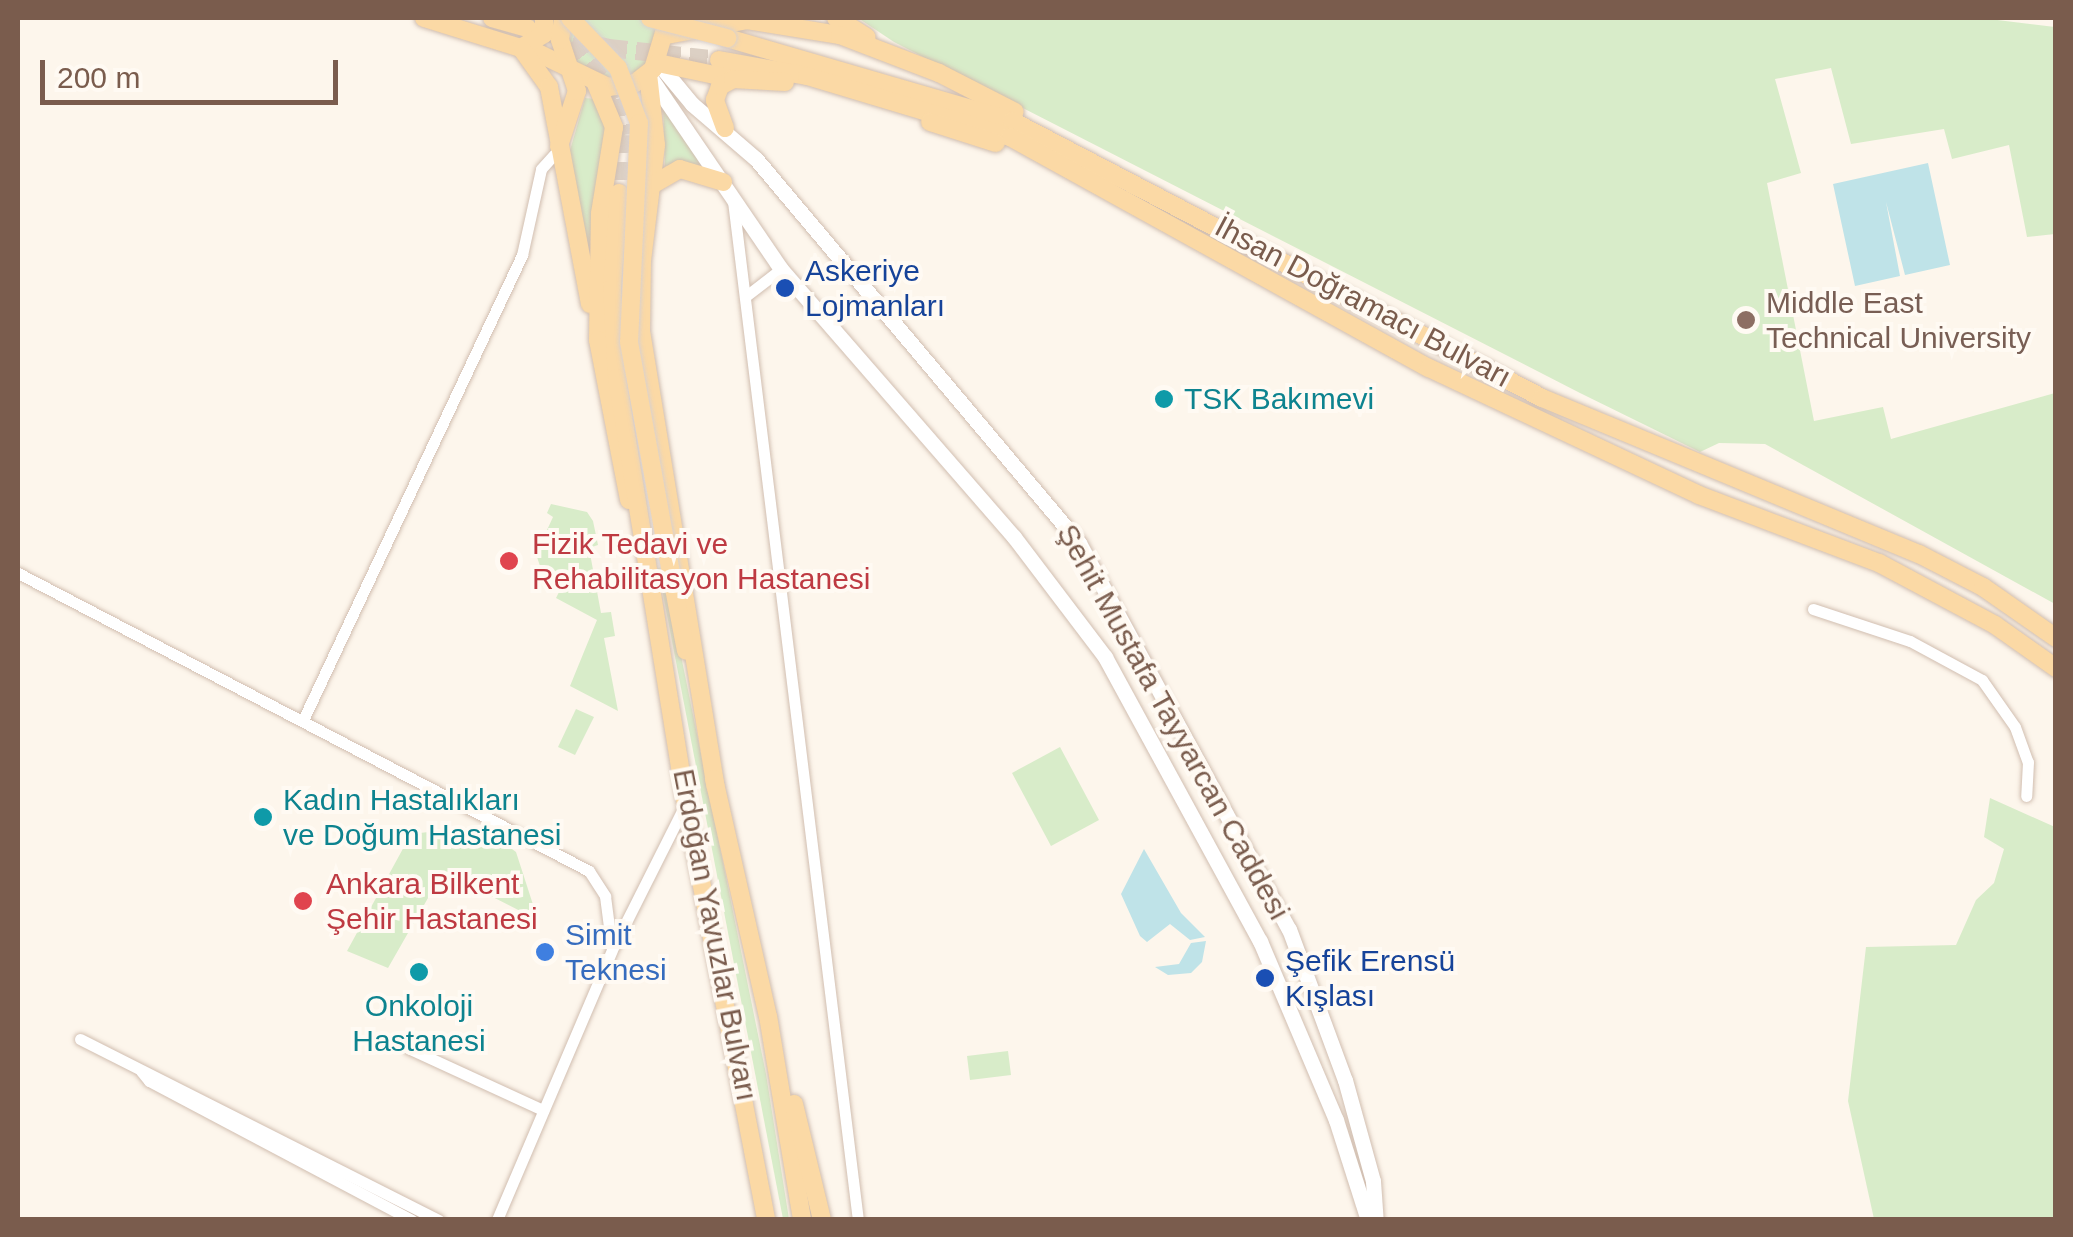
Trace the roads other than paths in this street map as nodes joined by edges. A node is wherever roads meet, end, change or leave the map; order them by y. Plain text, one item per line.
1 (424, 18) edge
2 (492, 18) edge
3 (566, 18) edge
4 (650, 18) edge
5 (836, 18) edge
6 (536, 22) edge
7 (666, 26) edge
8 (521, 48) junction
9 (887, 51) junction
10 (719, 60) tunnel mouth
11 (572, 67) junction
12 (653, 68) junction
13 (733, 80) junction
14 (596, 84) junction
15 (656, 124) junction
16 (614, 127) junction
17 (725, 128) junction
18 (556, 151) junction
19 (652, 185) junction
20 (728, 189) junction
21 (619, 193) tunnel mouth
22 (1164, 196) junction
23 (1138, 206) junction
24 (781, 269) junction
25 (746, 296) junction
26 (598, 340) junction
27 (18, 573) edge
28 (1812, 609) dead end
29 (2056, 638) edge
30 (664, 650) junction
31 (2056, 668) edge
32 (303, 720) junction
33 (716, 787) junction
34 (2026, 796) dead end
35 (686, 802) junction
36 (1289, 929) junction
37 (1260, 941) junction
38 (612, 950) junction
39 (768, 1016) junction
40 (80, 1039) dead end
41 (408, 1048) dead end
42 (141, 1070) junction
43 (543, 1110) junction
44 (412, 1220) edge
45 (439, 1220) edge
46 (497, 1220) edge
47 (766, 1220) edge
48 (802, 1220) edge
49 (822, 1220) edge
50 (858, 1220) edge
51 (1368, 1220) edge
52 (1376, 1220) edge

1 - 8 main road
2 - 6 main road
3 - 11 main road
3 - 33 main road, Erdoğan Yavuzlar Bulvarı, bridge
4 - 22 main road, İhsan Doğramacı Bulvarı, bridge
5 - 9 main road
6 - 8 main road
7 - 9 main road
7 - 12 main road
8 - 11 main road
8 - 18 main road
9 - 22 main road
10 - 23 main road, İhsan Doğramacı Bulvarı
11 - 14 main road
11 - 18 main road
12 - 13 main road
12 - 14 main road
12 - 15 main road, Erdoğan Yavuzlar Bulvarı
12 - 17 main road, Şehit Mustafa Tayyarcan Caddesi
12 - 20 main road, Şehit Mustafa Tayyarcan Caddesi
13 - 17 main road
13 - 23 main road
14 - 16 main road
15 - 16 main road
15 - 19 main road, Erdoğan Yavuzlar Bulvarı
16 - 26 main road, Erdoğan Yavuzlar Bulvarı
17 - 36 main road, Şehit Mustafa Tayyarcan Caddesi
18 - 26 main road
18 - 32 street
19 - 20 main road
19 - 33 main road, Erdoğan Yavuzlar Bulvarı
20 - 24 main road, Şehit Mustafa Tayyarcan Caddesi
20 - 25 street
21 - 30 main road, Erdoğan Yavuzlar Bulvarı
22 - 29 main road, İhsan Doğramacı Bulvarı
23 - 31 main road, İhsan Doğramacı Bulvarı
24 - 25 street
24 - 37 main road, Şehit Mustafa Tayyarcan Caddesi
25 - 50 street
26 - 30 main road, Erdoğan Yavuzlar Bulvarı
27 - 32 street
28 - 34 street
30 - 35 main road, Erdoğan Yavuzlar Bulvarı
32 - 38 street
33 - 39 main road, Erdoğan Yavuzlar Bulvarı
35 - 38 street
35 - 47 main road, Erdoğan Yavuzlar Bulvarı
36 - 37 main road
36 - 52 main road, Şehit Mustafa Tayyarcan Caddesi
37 - 51 main road, Şehit Mustafa Tayyarcan Caddesi
38 - 43 street
39 - 48 main road, Erdoğan Yavuzlar Bulvarı
39 - 49 main road
40 - 42 street
41 - 43 street
42 - 44 street
42 - 45 street
43 - 46 street

